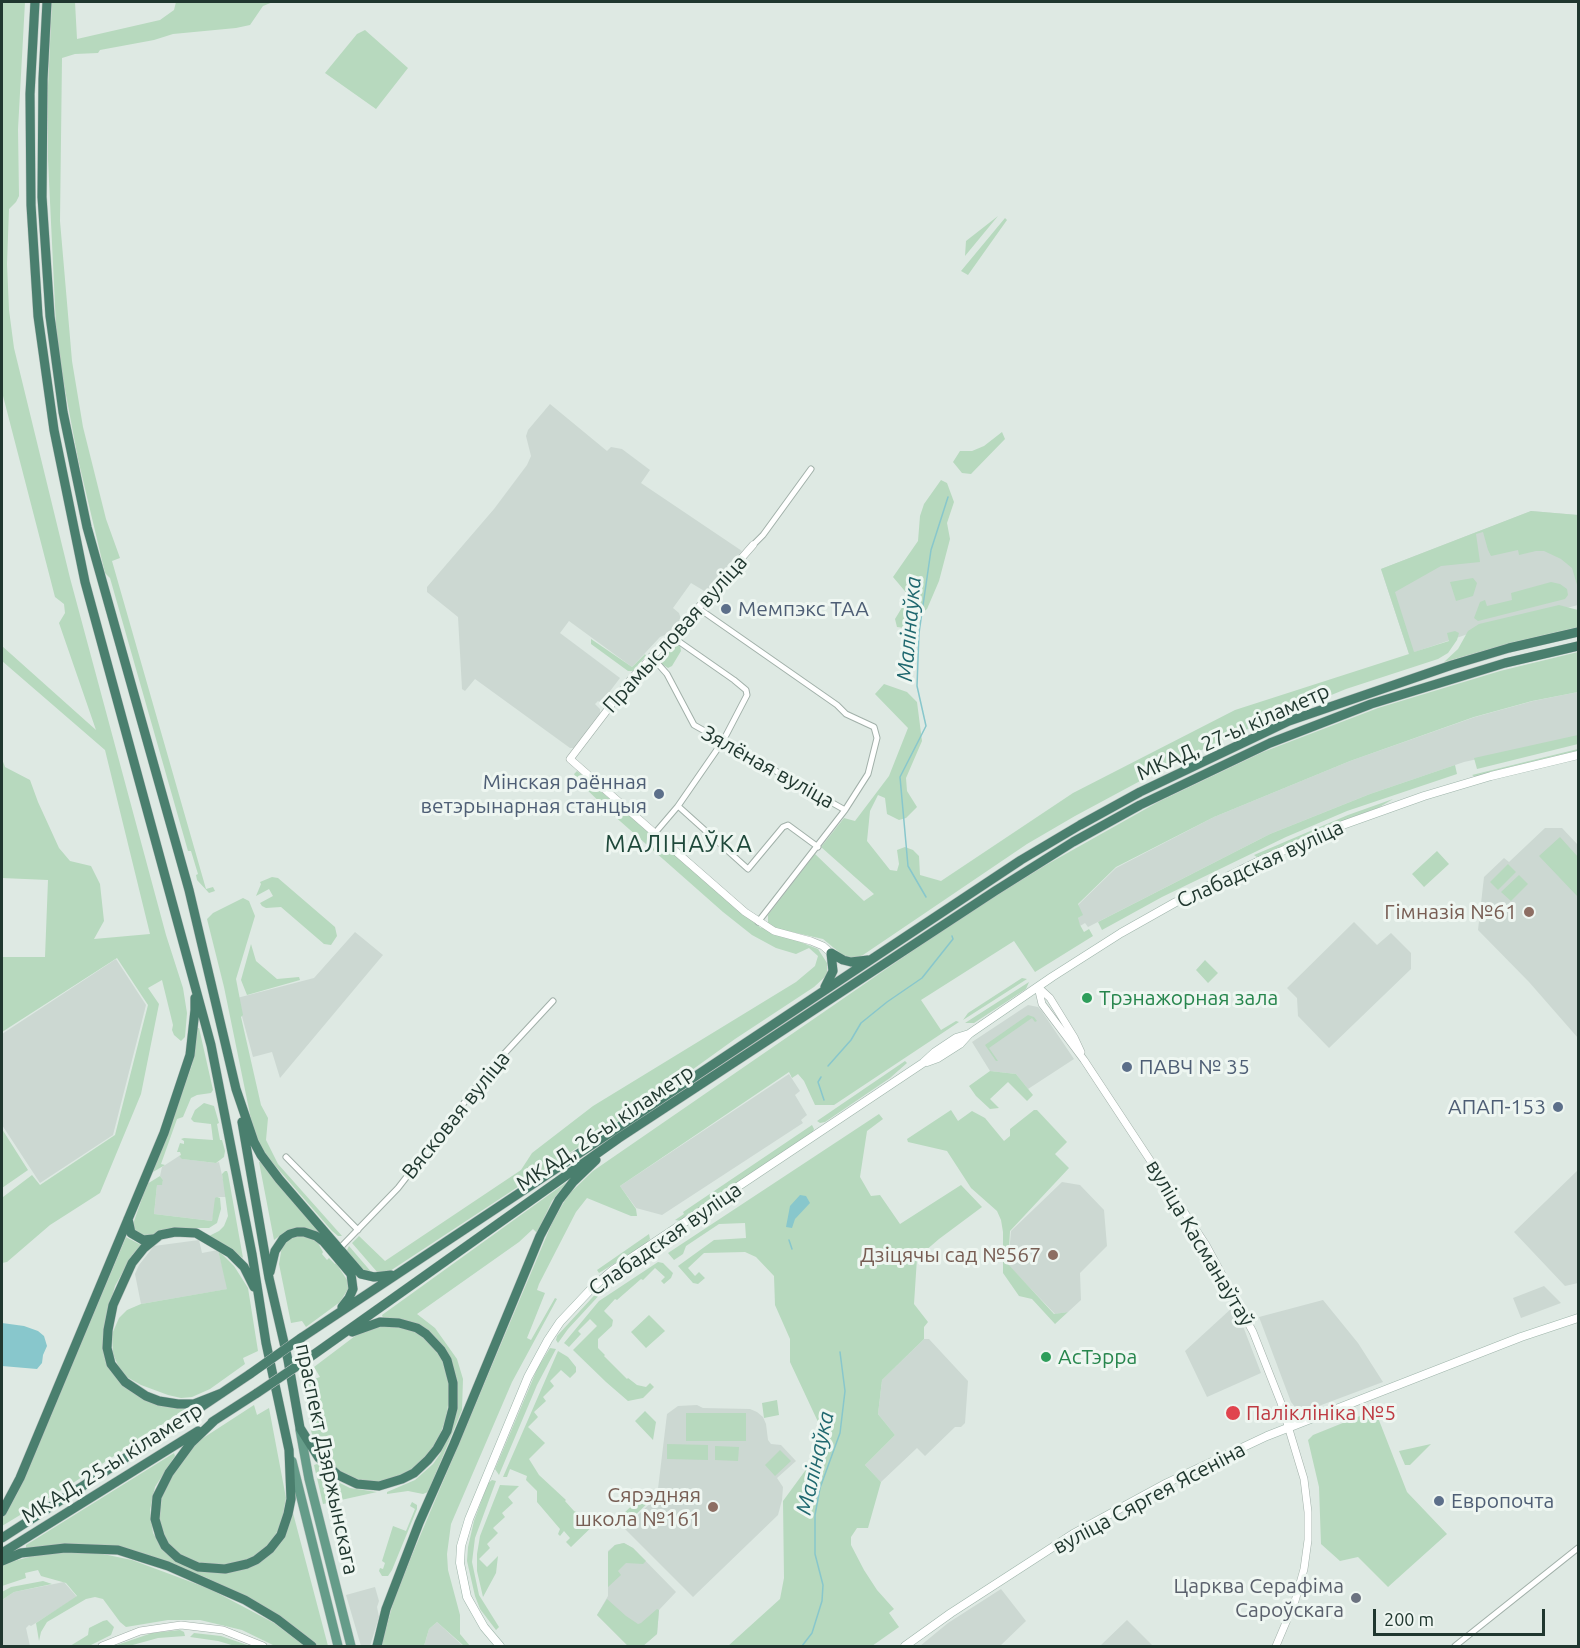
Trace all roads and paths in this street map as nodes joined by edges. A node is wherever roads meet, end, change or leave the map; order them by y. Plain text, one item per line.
1 (35, 2) edge
2 (47, 2) edge
3 (811, 469) dead end
4 (753, 545) joint
5 (698, 608) junction
6 (1578, 632) edge
7 (671, 636) junction
8 (1578, 646) edge
9 (651, 656) junction
10 (723, 741) junction
11 (1578, 755) edge
12 (678, 806) junction
13 (845, 810) junction
14 (655, 833) junction
15 (818, 848) junction
16 (988, 882) joint
17 (995, 891) joint
18 (758, 921) junction
19 (831, 953) junction
20 (873, 959) junction
21 (194, 981) junction
22 (1038, 987) junction
23 (819, 993) junction
24 (553, 1001) dead end
25 (236, 1089) junction
26 (619, 1138) junction
27 (286, 1158) dead end
28 (128, 1219) junction
29 (357, 1232) junction
30 (153, 1239) junction
31 (336, 1251) junction
32 (399, 1273) junction
33 (269, 1278) junction
34 (259, 1300) junction
35 (332, 1317) junction
36 (1578, 1318) edge
37 (329, 1344) junction
38 (236, 1383) joint
39 (222, 1393) junction
40 (242, 1403) joint
41 (215, 1420) junction
42 (1289, 1427) junction
43 (300, 1428) junction
44 (289, 1450) junction
45 (2, 1512) edge
46 (2, 1538) edge
47 (1578, 1548) edge
48 (2, 1554) edge
49 (2, 1561) edge
50 (1458, 1646) edge
51 (102, 1647) edge
52 (263, 1647) edge
53 (312, 1647) edge
54 (338, 1647) edge
55 (351, 1647) edge
56 (377, 1647) edge
57 (501, 1647) edge
58 (905, 1647) edge
59 (1276, 1647) edge

1 - 21 highway
2 - 25 highway
3 - 4 street
4 - 5 street, Прамысловая вуліца
5 - 7 street, Прамысловая вуліца
5 - 13 street, Зялёная вуліца
6 - 16 highway, МКАД, 27-ы кіламетр
7 - 9 street, Прамысловая вуліца
7 - 10 street
8 - 17 highway, МКАД, 27-ы кіламетр
9 - 10 street, Зялёная вуліца
9 - 14 street, Прамысловая вуліца
10 - 12 street
10 - 13 street, Зялёная вуліца
11 - 22 main road, Слабадская вуліца
12 - 14 street
12 - 15 street
13 - 15 street
14 - 18 street
15 - 18 street
16 - 20 highway, МКАД, 26-ы кіламетр
17 - 26 highway, МКАД, 26-ы кіламетр
18 - 19 street
19 - 20 highway
19 - 23 highway
20 - 23 highway, МКАД, 26-ы кіламетр
21 - 28 highway
21 - 34 highway
22 - 42 street, вуліца Касманаўтаў
22 - 57 main road, Слабадская вуліца
23 - 32 highway, МКАД, 26-ы кіламетр
24 - 29 street, Вясковая вуліца
25 - 31 highway
25 - 33 highway, праспект Дзяржынскага
26 - 37 highway, МКАД, 26-ы кіламетр
26 - 56 highway
27 - 29 street
28 - 30 highway
28 - 45 highway
29 - 31 street, Вясковая вуліца
30 - 34 highway
30 - 39 highway
31 - 32 highway
31 - 33 highway
31 - 35 highway
32 - 35 highway, МКАД, 26-ы кіламетр
33 - 43 highway, праспект Дзяржынскага
34 - 44 highway, праспект Дзяржынскага
35 - 38 highway, МКАД, 26-ы кіламетр, bridge
36 - 42 main road, вуліца Сяргея Ясеніна
37 - 40 highway, МКАД, 26-ы кіламетр, bridge
37 - 43 highway
38 - 39 highway, МКАД, 25-ы кіламетр
39 - 46 highway, МКАД, 25-ы кіламетр
40 - 41 highway, МКАД, 25-ы кіламетр
41 - 44 highway
41 - 48 highway, МКАД, 25-ы кіламетр
42 - 58 main road, вуліца Сяргея Ясеніна
42 - 59 street, вуліца Касманаўтаў
43 - 55 main road, праспект Дзяржынскага
44 - 54 main road, праспект Дзяржынскага
47 - 50 street
49 - 53 highway
51 - 52 street

